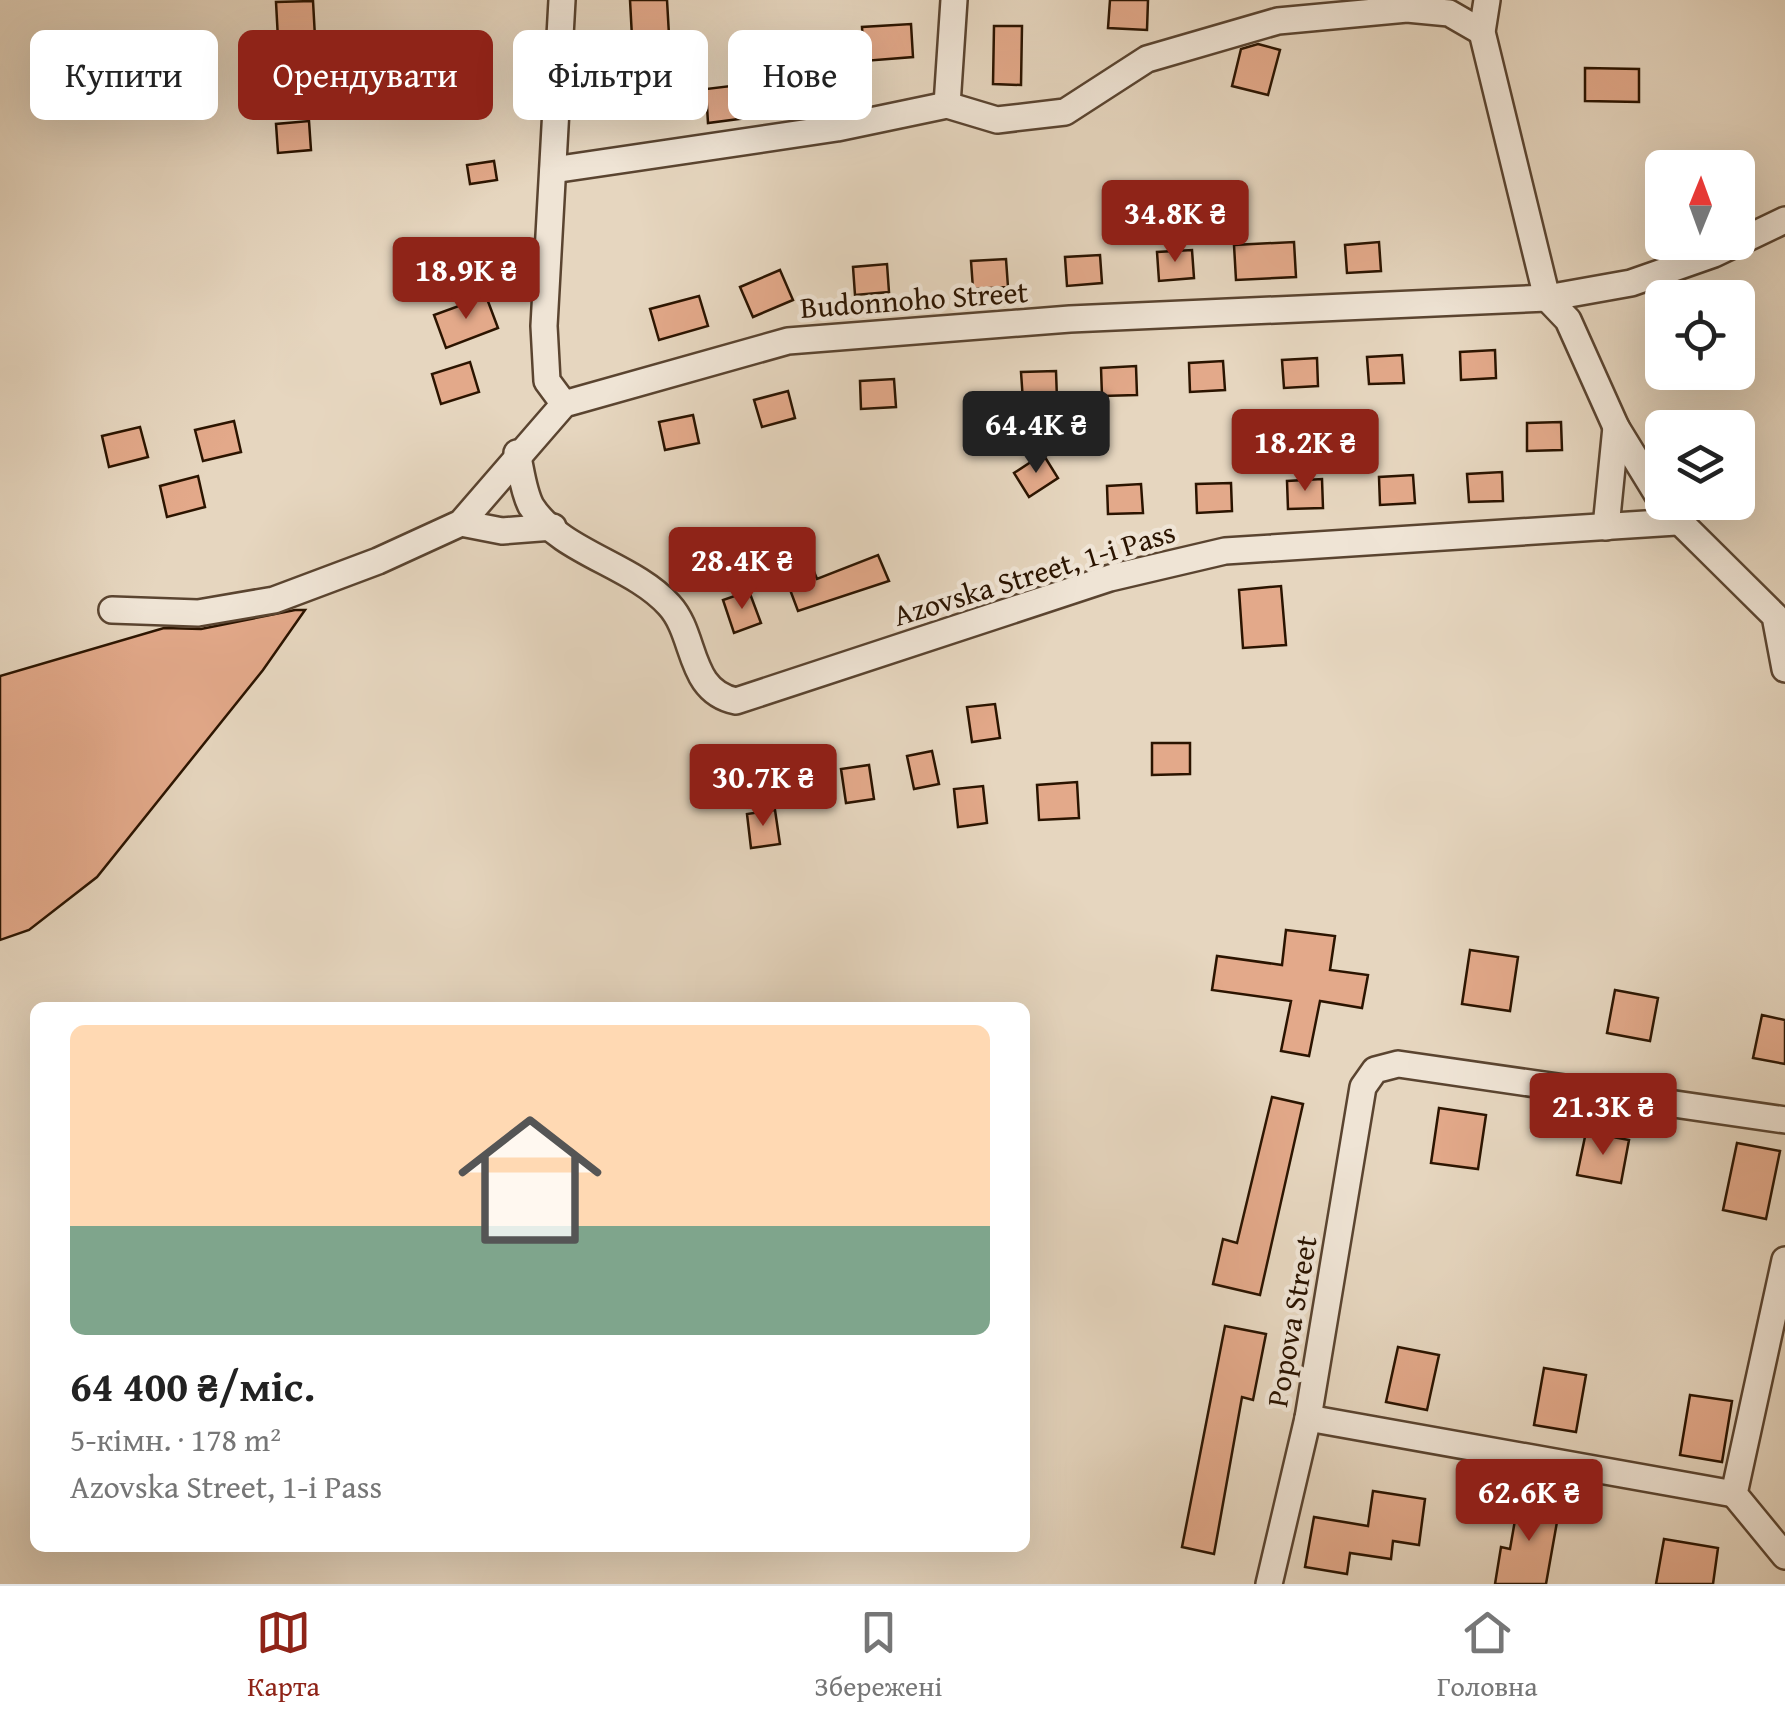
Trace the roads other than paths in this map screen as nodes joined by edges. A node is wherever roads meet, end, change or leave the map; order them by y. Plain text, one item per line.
1 (562, 0) edge
2 (954, 0) edge
3 (1488, 0) edge
4 (1278, 10) edge
5 (1482, 32) junction
6 (947, 105) junction
7 (553, 170) junction
8 (1785, 220) edge
9 (1547, 298) junction
10 (564, 404) junction
11 (1616, 427) junction
12 (517, 453) junction
13 (1645, 474) edge
14 (1645, 515) edge
15 (1678, 520) edge
16 (461, 522) junction
17 (553, 527) junction
18 (1606, 527) junction
19 (112, 610) dead end
20 (1785, 669) edge
21 (1785, 1120) edge
22 (1785, 1260) edge
23 (1308, 1418) junction
24 (1734, 1494) junction
25 (1785, 1556) edge
26 (1269, 1584) edge

1 - 7 street
2 - 6 street
3 - 5 street
4 - 5 street
4 - 6 street
5 - 9 street
6 - 7 street
7 - 10 street
8 - 9 street, Budonnoho Street
9 - 10 street, Budonnoho Street
9 - 11 street
10 - 12 street
11 - 13 street
11 - 18 street
12 - 16 street
12 - 17 street
14 - 18 street, Azovska Street, 1-i Pass
15 - 20 street
16 - 17 street
16 - 19 street
17 - 18 street, Azovska Street, 1-i Pass
21 - 23 street, Popova Street
22 - 24 street
23 - 24 street
23 - 26 street, Popova Street
24 - 25 street

